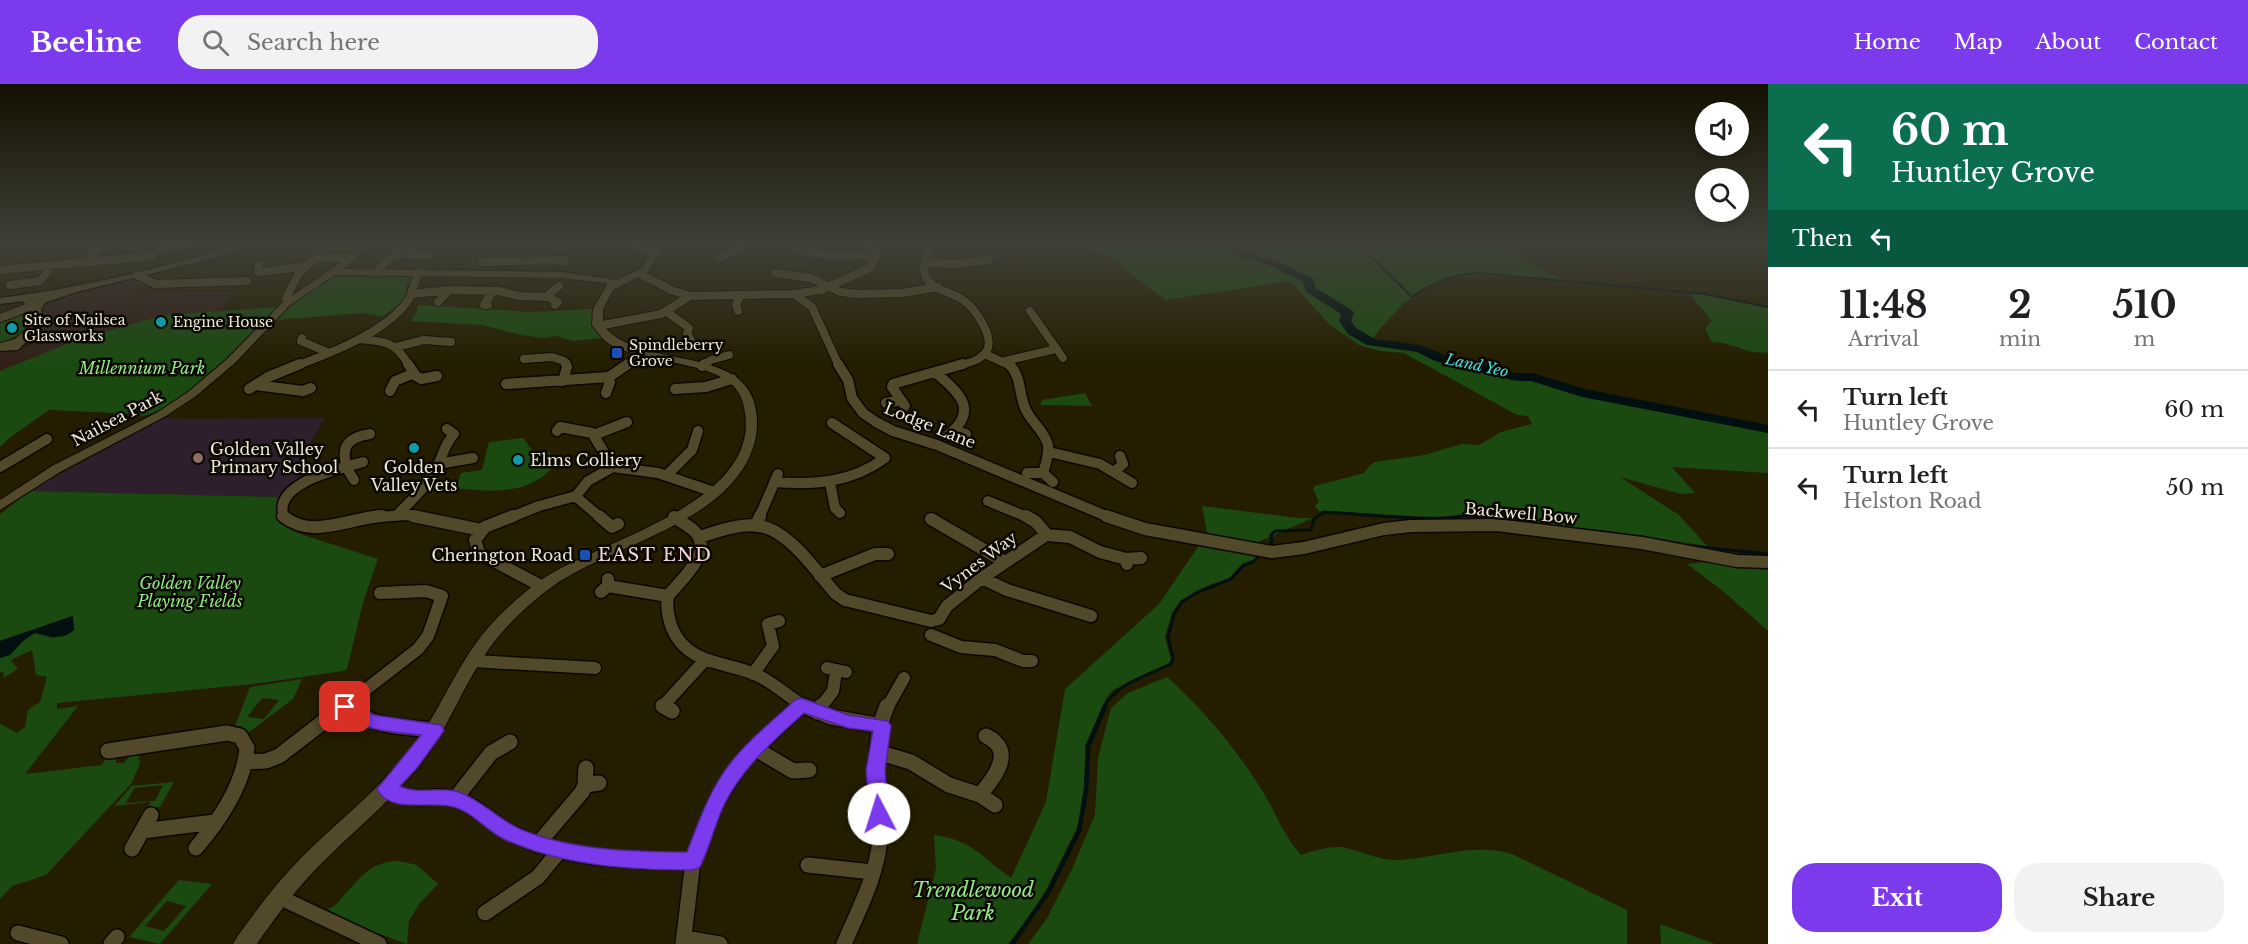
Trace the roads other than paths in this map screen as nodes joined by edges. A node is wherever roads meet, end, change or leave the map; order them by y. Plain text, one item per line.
1 (24, 283) edge
2 (102, 283) edge
3 (297, 283) edge
4 (317, 283) edge
5 (413, 283) edge
6 (600, 283) edge
7 (615, 283) edge
8 (658, 283) edge
9 (821, 283) edge
10 (838, 283) edge
11 (934, 283) edge
12 (10, 285) dead end
13 (608, 286) junction
14 (491, 287) junction
15 (555, 287) dead end
16 (829, 287) junction
17 (938, 287) junction
18 (412, 294) junction
19 (794, 294) junction
20 (741, 295) junction
21 (547, 296) junction
22 (286, 298) dead end
23 (687, 298) dead end
24 (4, 300) edge
25 (35, 301) junction
26 (560, 303) dead end
27 (488, 305) dead end
28 (739, 308) dead end
29 (1030, 311) dead end
30 (667, 312) junction
31 (0, 318) edge
32 (598, 326) junction
33 (677, 337) dead end
34 (359, 339) junction
35 (299, 341) dead end
36 (453, 342) dead end
37 (8, 345) edge
38 (396, 347) junction
39 (1056, 349) junction
40 (329, 353) junction
41 (645, 353) junction
42 (985, 354) junction
43 (725, 357) dead end
44 (527, 358) dead end
45 (1063, 358) dead end
46 (1005, 361) junction
47 (702, 366) junction
48 (936, 373) junction
49 (412, 374) junction
50 (608, 377) junction
51 (434, 379) dead end
52 (732, 379) junction
53 (563, 381) junction
54 (510, 386) dead end
55 (679, 390) dead end
56 (605, 391) dead end
57 (305, 392) dead end
58 (390, 393) dead end
59 (886, 403) dead end
60 (627, 422) dead end
61 (832, 423) dead end
62 (557, 431) dead end
63 (698, 431) dead end
64 (455, 432) dead end
65 (370, 434) dead end
66 (966, 434) dead end
67 (594, 435) junction
68 (47, 439) dead end
69 (1049, 452) junction
70 (1120, 456) dead end
71 (473, 458) dead end
72 (363, 462) dead end
73 (438, 464) junction
74 (0, 467) edge
75 (346, 467) junction
76 (613, 467) junction
77 (1115, 471) junction
78 (1027, 473) dead end
79 (1043, 474) junction
80 (667, 475) junction
81 (354, 480) dead end
82 (1053, 482) dead end
83 (830, 483) junction
84 (1132, 483) dead end
85 (714, 492) junction
86 (575, 496) junction
87 (988, 501) dead end
88 (0, 506) edge
89 (834, 510) dead end
90 (398, 514) junction
91 (674, 517) junction
92 (931, 519) dead end
93 (618, 524) dead end
94 (756, 526) junction
95 (481, 530) junction
96 (1047, 535) junction
97 (700, 537) junction
98 (1266, 551) joint
99 (882, 553) dead end
100 (1141, 558) dead end
101 (1005, 562) junction
102 (1768, 562) edge
103 (820, 576) junction
104 (982, 578) junction
105 (541, 586) junction
106 (606, 586) dead end
107 (380, 593) dead end
108 (668, 596) junction
109 (1091, 616) dead end
110 (779, 621) dead end
111 (935, 621) junction
112 (705, 660) junction
113 (473, 661) junction
114 (1026, 662) dead end
115 (586, 671) dead end
116 (836, 671) dead end
117 (753, 674) junction
118 (903, 684) dead end
119 (801, 705) junction
120 (345, 707) junction
121 (672, 711) dead end
122 (817, 712) junction
123 (882, 726) junction
124 (435, 730) junction
125 (986, 736) dead end
126 (500, 743) dead end
127 (754, 748) junction
128 (108, 751) dead end
129 (877, 752) junction
130 (245, 762) junction
131 (586, 768) dead end
132 (809, 770) dead end
133 (387, 789) junction
134 (980, 795) junction
135 (455, 799) junction
136 (995, 805) dead end
137 (150, 815) dead end
138 (215, 822) junction
139 (142, 831) junction
140 (537, 845) junction
141 (196, 848) dead end
142 (132, 849) dead end
143 (560, 850) junction
144 (693, 861) junction
145 (808, 865) dead end
146 (872, 872) junction
147 (279, 897) junction
148 (485, 913) dead end
149 (18, 933) dead end
150 (684, 941) edge
151 (61, 944) edge
152 (244, 944) edge
153 (379, 944) edge
154 (720, 944) edge
155 (844, 944) edge

1 - 12 street
2 - 25 main road
3 - 22 street
4 - 88 street, Nailsea Park
5 - 18 street
6 - 13 street
7 - 13 street
8 - 20 street
9 - 16 street
10 - 16 street
11 - 17 street
13 - 32 street
14 - 18 street
14 - 21 street
14 - 27 street
15 - 21 street
16 - 17 street
16 - 19 street
17 - 42 street
18 - 34 street
19 - 20 street
19 - 98 street, Lodge Lane
20 - 28 street
21 - 26 street
23 - 30 street
24 - 25 main road
25 - 31 street
25 - 37 street
29 - 39 street
30 - 32 street
30 - 33 street
32 - 41 street
34 - 38 street
34 - 40 street
35 - 40 street
36 - 38 street
38 - 49 street
39 - 45 street
39 - 46 street
40 - 57 street
41 - 47 street
41 - 50 street
42 - 46 street
42 - 48 street
43 - 47 street
44 - 53 street
46 - 69 street
47 - 52 street
48 - 59 street
48 - 66 street
49 - 51 street
49 - 58 street
50 - 53 street
50 - 56 street
52 - 55 street
52 - 85 street
53 - 54 street
60 - 67 street
61 - 83 street
62 - 67 street
63 - 80 street
64 - 73 street
65 - 75 street
67 - 76 street
68 - 74 street
69 - 77 street
69 - 79 street
70 - 77 street
71 - 73 street
72 - 75 street
73 - 90 street
75 - 81 street
75 - 90 street
76 - 80 street
76 - 86 street
77 - 84 street
78 - 79 street
79 - 82 street
80 - 85 street
83 - 89 street
83 - 94 street
85 - 91 street
86 - 93 street
86 - 95 street
87 - 96 street
90 - 95 street
91 - 97 street
91 - 105 street
92 - 101 street
94 - 97 street
94 - 103 street
95 - 105 street
96 - 100 street
96 - 101 street, Vynes Way
97 - 108 street
98 - 102 street, Backwell Bow
99 - 103 street
101 - 104 street, Vynes Way
103 - 111 street
104 - 109 street
104 - 111 street, Vynes Way
105 - 113 street
106 - 108 street
107 - 120 street
108 - 112 street
110 - 117 street
111 - 114 street, Vynes Way
112 - 117 street
112 - 121 street
113 - 115 street
113 - 124 street
116 - 122 street
117 - 119 street
118 - 123 street
119 - 122 street
119 - 127 street
120 - 124 street
120 - 130 street
122 - 123 street
123 - 129 street
124 - 133 street
125 - 134 street
126 - 135 street
127 - 132 street
127 - 144 street
128 - 130 street
129 - 134 street
129 - 146 street
130 - 138 street
131 - 140 street
133 - 135 street
133 - 147 street
134 - 136 street
135 - 140 street
137 - 139 street
138 - 139 street
138 - 141 street
139 - 142 street
140 - 143 street
143 - 144 street
143 - 148 street
144 - 150 street
145 - 146 street
146 - 155 street
147 - 152 street
147 - 153 street
149 - 151 street
150 - 154 street

